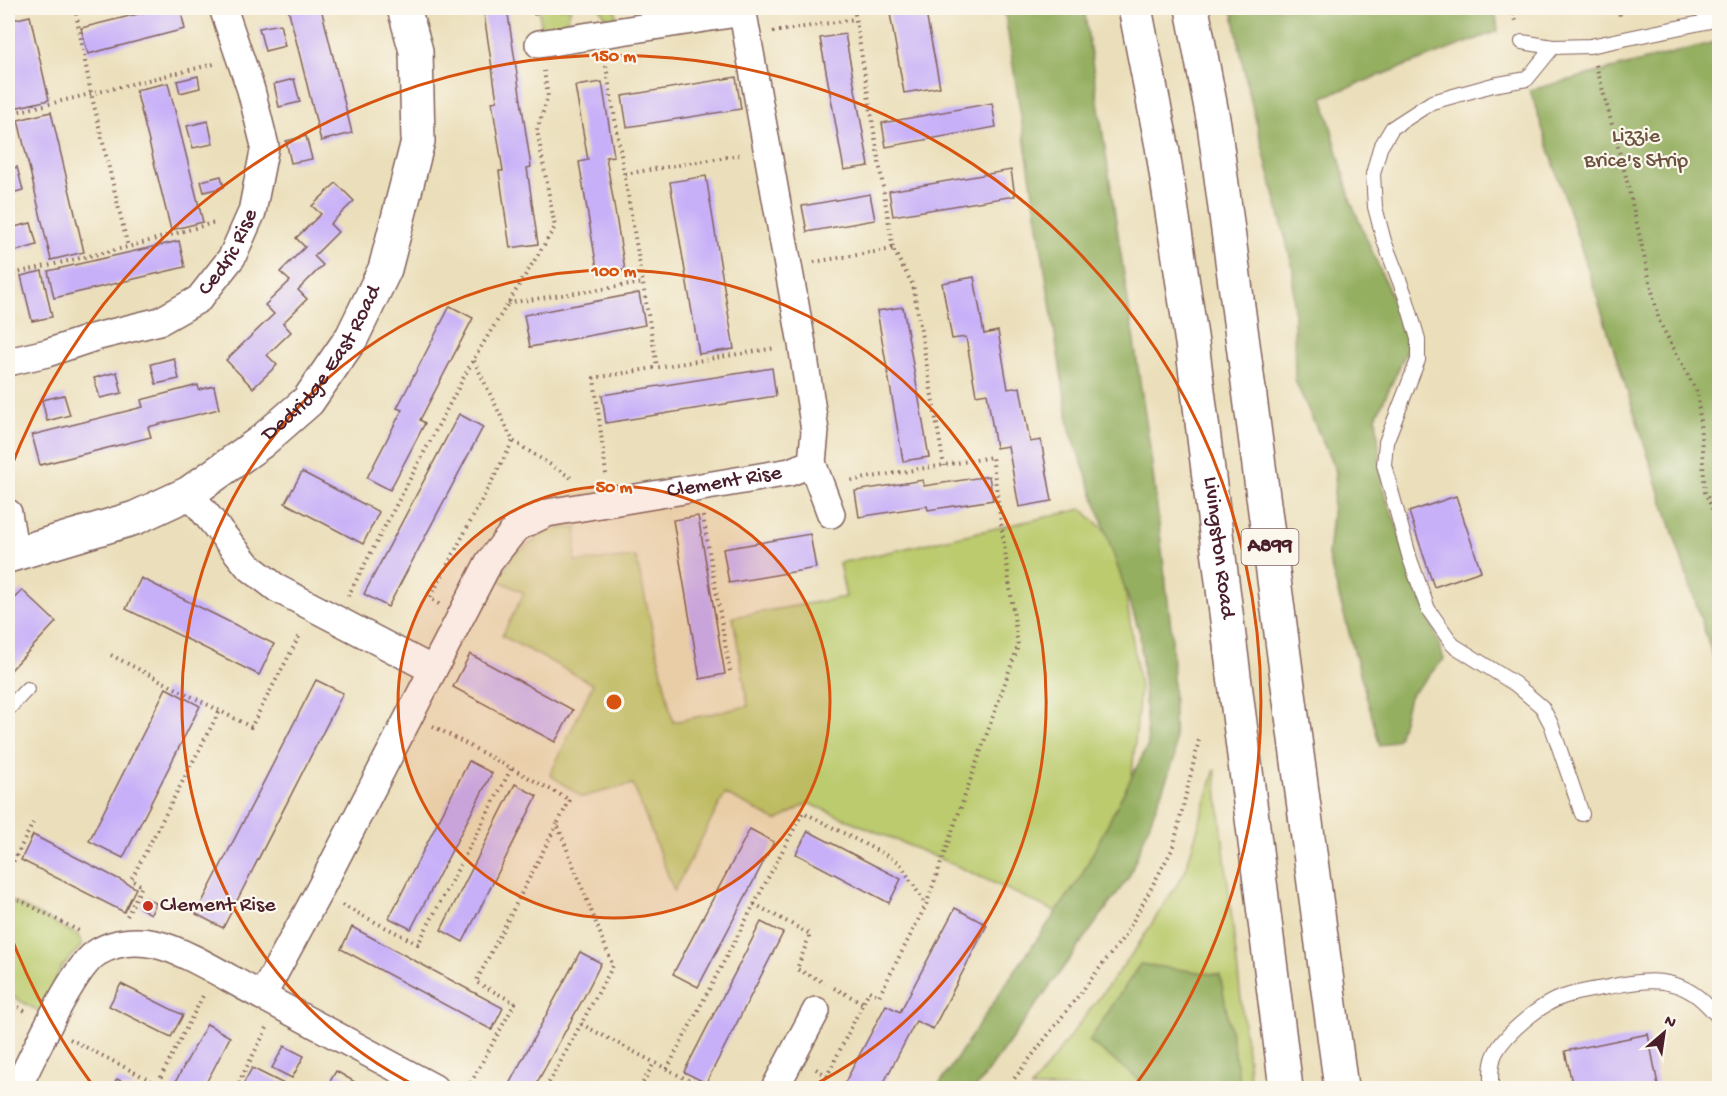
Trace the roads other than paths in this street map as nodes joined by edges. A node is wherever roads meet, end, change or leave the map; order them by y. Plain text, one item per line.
1 (223, 8) edge
2 (404, 8) edge
3 (1135, 8) edge
4 (1192, 8) edge
5 (1719, 18) edge
6 (744, 19) edge
7 (1522, 42) dead end
8 (539, 44) road end
9 (1553, 47) junction
10 (8, 362) edge
11 (816, 474) junction
12 (189, 493) junction
13 (8, 513) edge
14 (831, 514) dead end
15 (11, 555) edge
16 (433, 670) junction
17 (27, 689) dead end
18 (8, 709) edge
19 (1582, 814) dead end
20 (270, 1001) junction
21 (816, 1011) dead end
22 (1719, 1019) edge
23 (17, 1089) edge
24 (434, 1089) edge
25 (775, 1089) edge
26 (1286, 1089) edge
27 (1341, 1089) edge
28 (1491, 1089) edge

1 - 10 street, Cedric Rise
2 - 12 main road, Dedridge East Road
3 - 26 main road, Livingston Road / A899
4 - 27 main road, A899
5 - 9 lane
6 - 8 street
6 - 11 street, Clement Rise
7 - 9 lane
9 - 19 lane
11 - 14 street, Clement Rise
11 - 16 street, Clement Rise
12 - 15 main road, Dedridge East Road
12 - 16 street
13 - 15 street
16 - 20 street, Clement Rise
17 - 18 lane
20 - 23 street
20 - 24 street
21 - 25 street
22 - 28 lane

